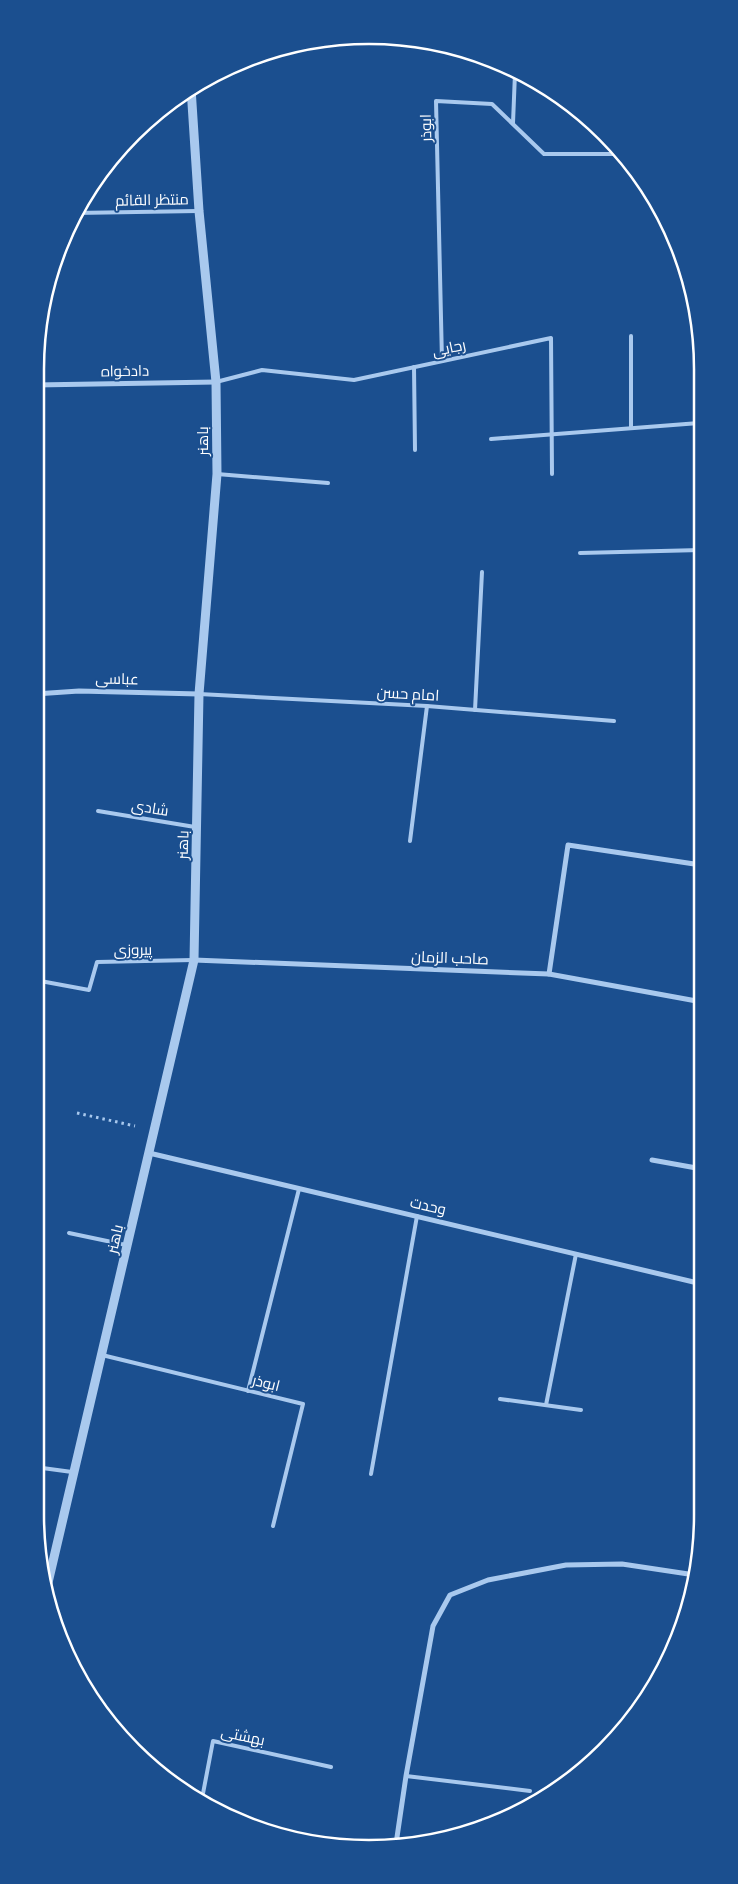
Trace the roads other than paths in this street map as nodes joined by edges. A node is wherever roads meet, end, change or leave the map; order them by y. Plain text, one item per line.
1 (515, 78) edge
2 (192, 97) edge
3 (512, 123) junction
4 (613, 154) edge
5 (199, 211) junction
6 (84, 212) edge
7 (632, 336) dead end
8 (442, 361) junction
9 (414, 367) junction
10 (216, 382) junction
11 (44, 385) edge
12 (694, 423) edge
13 (631, 427) junction
14 (552, 433) junction
15 (491, 438) dead end
16 (415, 450) dead end
17 (217, 474) junction
18 (552, 474) dead end
19 (328, 483) dead end
20 (694, 550) edge
21 (580, 553) dead end
22 (482, 572) dead end
23 (44, 693) edge
24 (199, 694) junction
25 (426, 706) junction
26 (475, 710) junction
27 (614, 721) dead end
28 (98, 811) dead end
29 (198, 827) junction
30 (410, 841) dead end
31 (694, 864) edge
32 (194, 960) junction
33 (549, 974) junction
34 (44, 982) edge
35 (694, 1001) edge
36 (149, 1153) junction
37 (652, 1160) dead end
38 (694, 1168) edge
39 (299, 1188) junction
40 (417, 1216) junction
41 (70, 1233) dead end
42 (128, 1245) junction
43 (576, 1254) junction
44 (694, 1282) edge
45 (102, 1355) junction
46 (248, 1391) junction
47 (500, 1399) dead end
48 (546, 1406) junction
49 (581, 1410) dead end
50 (44, 1468) edge
51 (74, 1473) junction
52 (371, 1474) dead end
53 (273, 1526) dead end
54 (689, 1574) edge
55 (50, 1576) edge
56 (331, 1767) dead end
57 (406, 1776) junction
58 (530, 1790) dead end
59 (203, 1795) edge
60 (397, 1839) edge

1 - 3 lane
2 - 5 street, باهنر
3 - 4 lane, ابوذر
3 - 8 lane, ابوذر
5 - 6 lane, منتظر القائم
5 - 10 street, باهنر
7 - 13 lane
8 - 9 lane, رجایی
8 - 14 lane, رجایی
9 - 10 lane, رجایی
9 - 16 lane
10 - 11 street, دادخواه
10 - 17 street, باهنر
12 - 13 lane
13 - 14 lane
14 - 15 lane
14 - 18 lane, رجایی
17 - 19 lane
17 - 24 street, باهنر
20 - 21 lane
22 - 26 lane
23 - 24 street, عباسی
24 - 25 lane, امام حسن
24 - 29 street, باهنر
25 - 26 lane, امام حسن
25 - 30 lane
26 - 27 lane, امام حسن
28 - 29 lane, شادی
29 - 32 street, باهنر
31 - 33 street
32 - 33 street, صاحب الزمان
32 - 34 lane, پیروزی
32 - 36 street, باهنر
33 - 35 street, صاحب الزمان
36 - 39 street, وحدت
36 - 42 street, باهنر
37 - 38 street
39 - 40 street, وحدت
39 - 46 lane
40 - 43 street, وحدت
40 - 52 lane
41 - 42 lane
42 - 45 street, باهنر
43 - 44 street, وحدت
43 - 48 lane
45 - 46 lane, ابوذر
45 - 51 street, باهنر
46 - 53 lane, ابوذر
47 - 48 lane
48 - 49 lane
50 - 51 lane
51 - 55 street, باهنر
54 - 57 street
56 - 59 lane, بهشتی
57 - 58 lane
57 - 60 street

